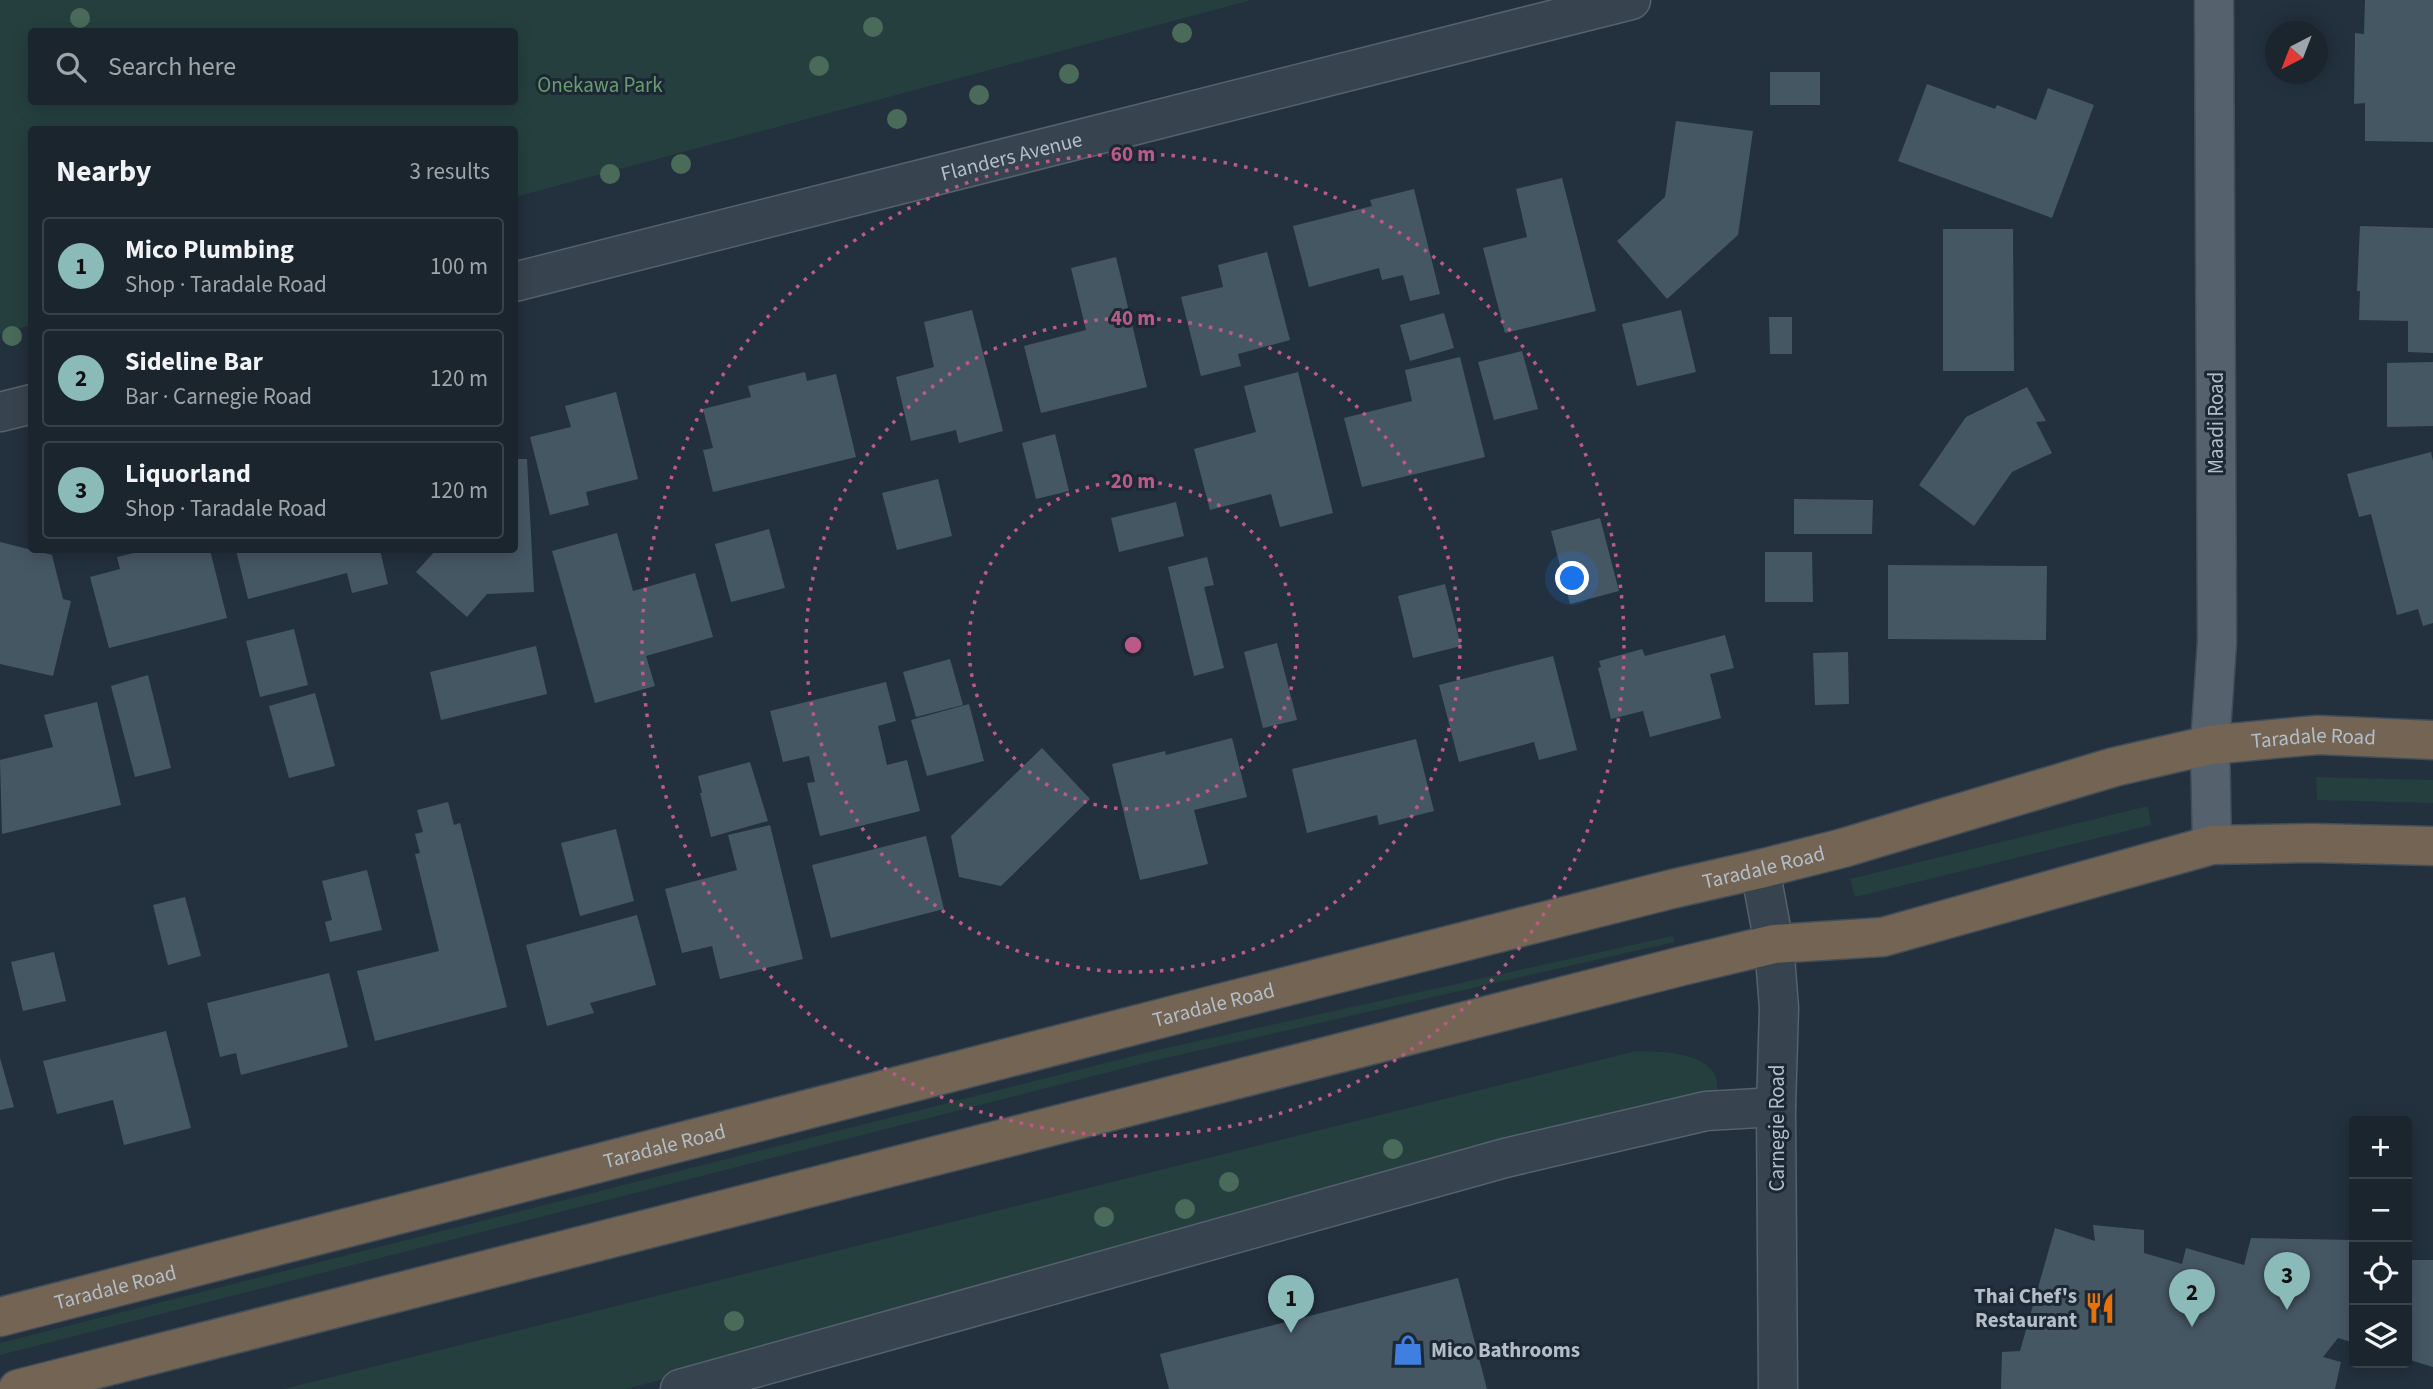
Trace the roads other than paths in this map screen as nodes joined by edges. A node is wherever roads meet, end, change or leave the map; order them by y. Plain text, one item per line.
1 (1631, 0) edge
2 (2214, 0) edge
3 (518, 281) edge
4 (28, 405) edge
5 (0, 412) edge
6 (2433, 740) edge
7 (2210, 745) junction
8 (2212, 845) junction
9 (2433, 846) edge
10 (1760, 869) junction
11 (1774, 944) junction
12 (1776, 1107) junction
13 (0, 1317) edge
14 (18, 1389) edge
15 (680, 1389) edge
16 (1778, 1389) edge

1 - 3 street, Flanders Avenue
2 - 7 main road, Maadi Road
4 - 5 street
6 - 7 highway, Taradale Road
7 - 8 main road, Maadi Road
7 - 10 highway, Taradale Road
8 - 9 highway
8 - 11 highway
10 - 11 street, Carnegie Road
10 - 13 highway, Taradale Road
11 - 12 street, Carnegie Road
11 - 14 highway
12 - 15 street
12 - 16 street, Carnegie Road

